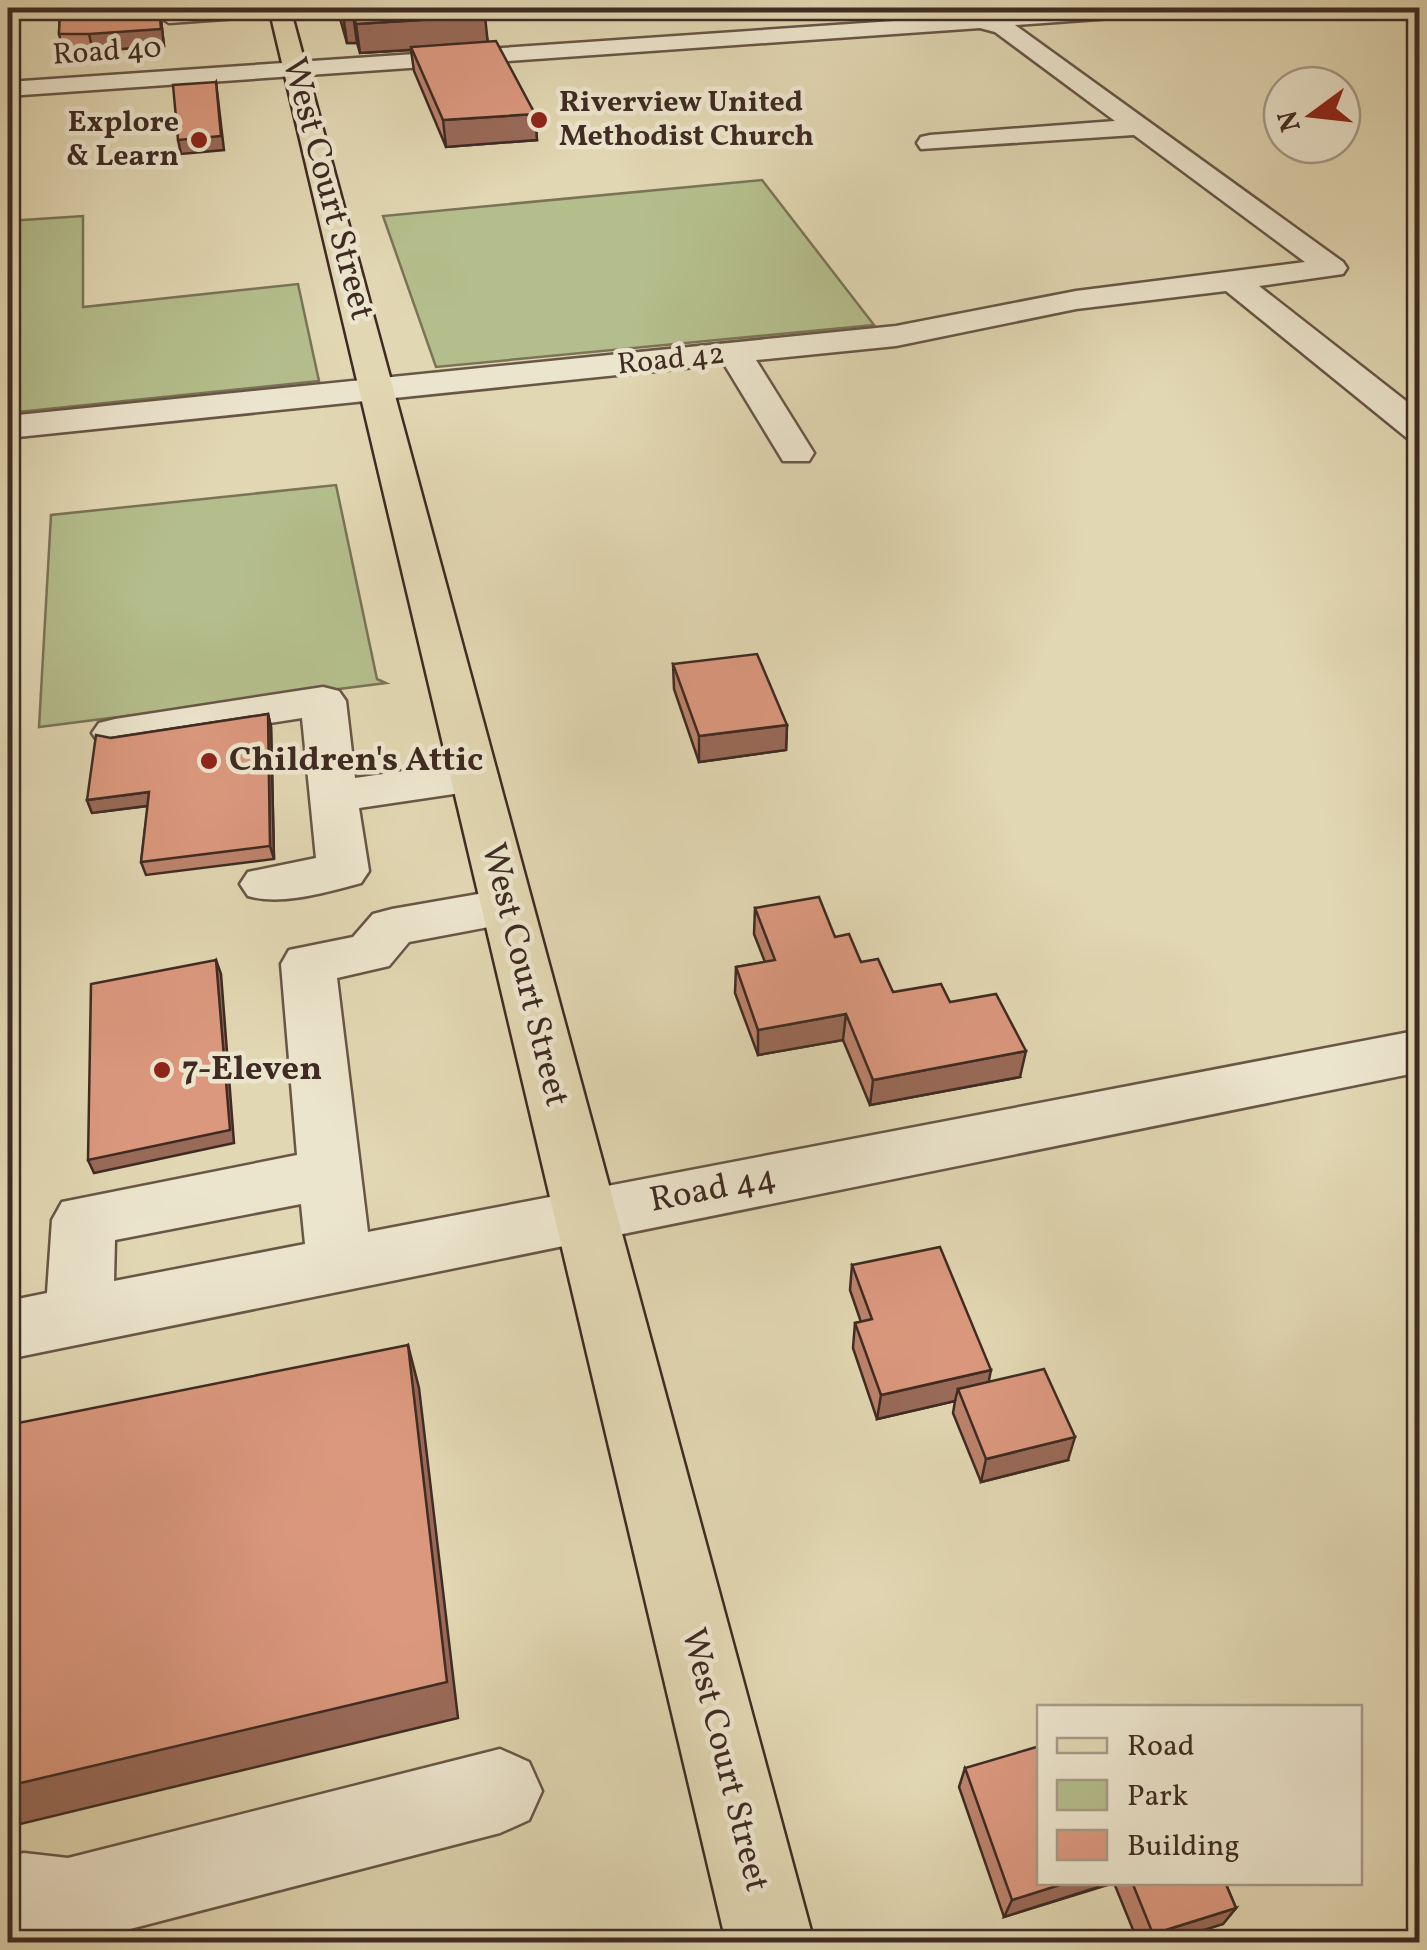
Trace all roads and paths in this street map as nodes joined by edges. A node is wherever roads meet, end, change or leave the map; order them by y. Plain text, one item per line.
1 (279, 8) edge
2 (950, 8) edge
3 (1168, 8) edge
4 (169, 16) dead end
5 (983, 21) junction
6 (294, 69) junction
7 (8, 88) edge
8 (1136, 127) junction
9 (930, 143) dead end
10 (1232, 280) junction
11 (735, 354) junction
12 (381, 389) junction
13 (8, 427) edge
14 (1420, 430) edge
15 (796, 453) dead end
16 (115, 732) dead end
17 (474, 776) junction
18 (334, 796) junction
19 (266, 884) dead end
20 (507, 907) junction
21 (1420, 1050) edge
22 (330, 1174) junction
23 (586, 1216) junction
24 (339, 1264) junction
25 (79, 1316) junction
26 (8, 1330) edge
27 (500, 1791) dead end
28 (8, 1900) edge
29 (770, 1942) edge

1 - 4 street
1 - 6 main road, West Court Street
2 - 5 street
3 - 5 street, Road 40
5 - 6 street, Road 40
5 - 8 street
6 - 7 street, Road 40
6 - 12 main road, West Court Street
8 - 9 street
8 - 10 street, Road 42
10 - 11 street, Road 42
10 - 14 street
11 - 12 street, Road 42
11 - 15 street
12 - 13 street, Road 42
12 - 17 main road, West Court Street
16 - 18 street
17 - 18 street
17 - 20 main road, West Court Street
18 - 19 street
20 - 22 street
20 - 23 main road, West Court Street
21 - 23 street, Road 44
22 - 24 street
22 - 25 street
23 - 24 street, Road 44
23 - 29 main road, West Court Street
24 - 25 street, Road 44
25 - 26 street, Road 44
27 - 28 street

